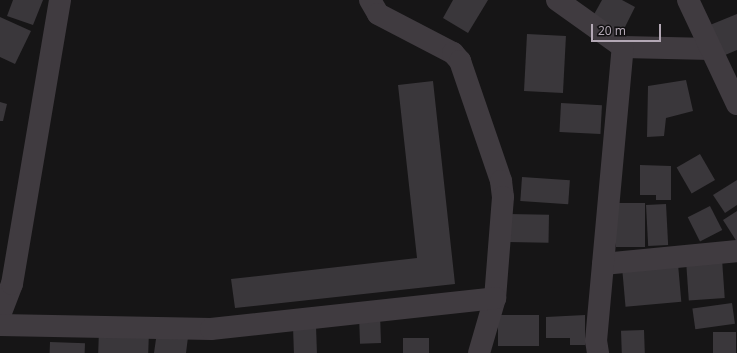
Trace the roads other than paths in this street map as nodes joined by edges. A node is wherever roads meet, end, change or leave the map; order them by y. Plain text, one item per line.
1 (60, 0) edge
2 (370, 0) edge
3 (557, 0) edge
4 (688, 0) edge
5 (623, 46) junction
6 (711, 49) junction
7 (737, 104) edge
8 (737, 251) edge
9 (603, 264) junction
10 (495, 298) junction
11 (0, 315) edge
12 (0, 325) edge
13 (479, 353) edge
14 (598, 353) edge

1 - 11 street
2 - 10 street
3 - 5 street
4 - 6 street
5 - 6 street
5 - 9 street
6 - 7 street
8 - 9 street
9 - 14 street
10 - 12 street
10 - 13 street

